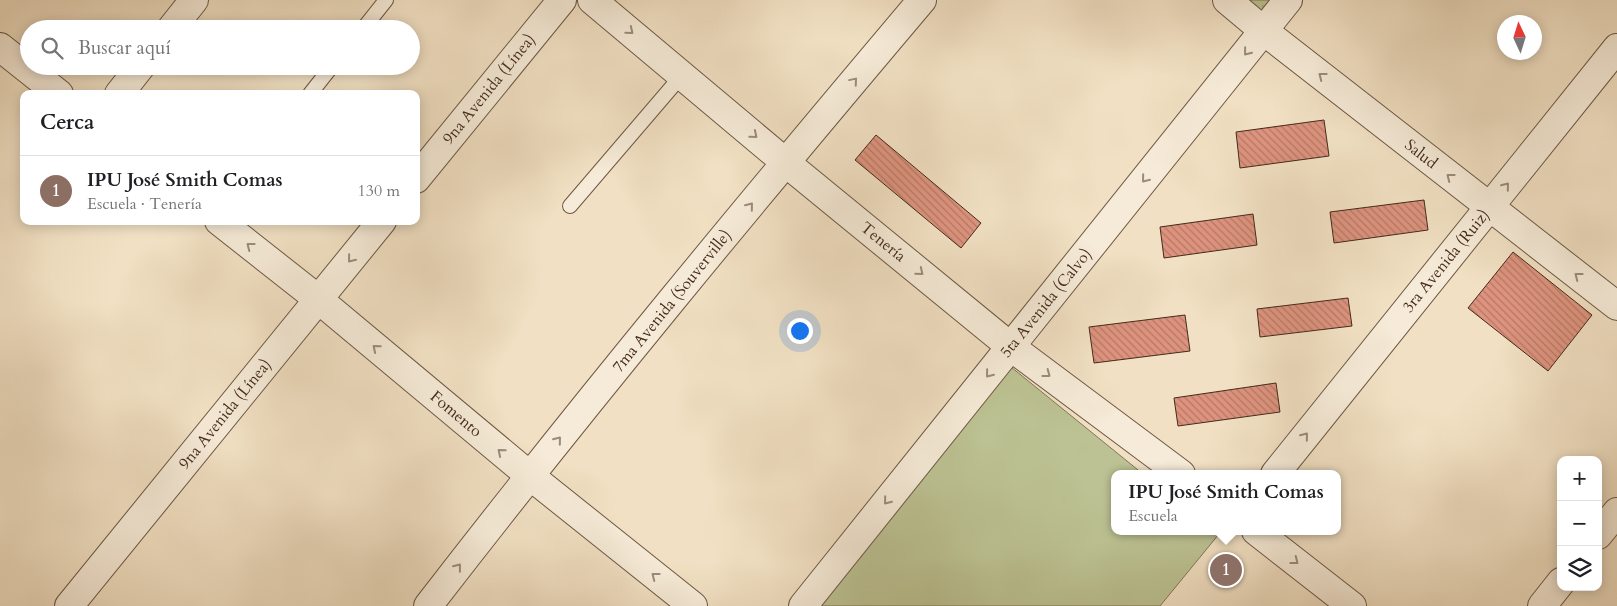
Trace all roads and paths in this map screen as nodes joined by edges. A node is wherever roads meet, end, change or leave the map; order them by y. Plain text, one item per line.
1 (194, 0) edge
2 (386, 0) edge
3 (562, 0) edge
4 (592, 0) edge
5 (922, 0) edge
6 (1228, 0) edge
7 (1288, 0) edge
8 (178, 20) edge
9 (369, 20) edge
10 (1264, 31) junction
11 (0, 47) edge
12 (1617, 48) edge
13 (20, 63) edge
14 (682, 74) junction
15 (35, 75) edge
16 (134, 75) edge
17 (325, 75) edge
18 (54, 90) edge
19 (122, 90) edge
20 (313, 90) edge
21 (785, 162) junction
22 (420, 174) edge
23 (570, 206) dead end
24 (1489, 207) junction
25 (224, 225) edge
26 (379, 225) edge
27 (318, 299) junction
28 (1617, 306) edge
29 (1011, 346) junction
30 (1176, 470) edge
31 (1278, 470) edge
32 (529, 476) junction
33 (1617, 512) edge
34 (1602, 530) edge
35 (1261, 535) edge
36 (1557, 587) edge
37 (69, 606) edge
38 (428, 606) edge
39 (693, 606) edge
40 (803, 606) edge
41 (1352, 606) edge
42 (1542, 606) edge

1 - 8 street
2 - 9 lane
3 - 22 street, 9na Avenida (Línea)
4 -> 14 street, Tenería
21 -> 5 street, 7ma Avenida (Souverville)
6 - 10 street, Salud
7 - 10 street, 5ta Avenida (Calvo)
24 -> 10 street, Salud
10 -> 29 street, 5ta Avenida (Calvo)
11 - 13 street
24 -> 12 street, 3ra Avenida (Ruiz)
14 -> 21 street, Tenería
14 - 23 lane
15 - 18 street
16 - 19 street
17 - 20 lane
21 -> 29 street, Tenería
32 -> 21 street, 7ma Avenida (Souverville)
28 -> 24 street, Salud
31 -> 24 street, 3ra Avenida (Ruiz)
27 -> 25 street, Fomento
26 -> 27 street, 9na Avenida (Línea)
32 -> 27 street, Fomento
27 - 37 street, 9na Avenida (Línea)
29 -> 30 street, Tenería
29 -> 40 street, 5ta Avenida (Calvo)
38 -> 32 street, 7ma Avenida (Souverville)
39 -> 32 street, Fomento
33 - 34 street
35 -> 41 street
36 - 42 street

